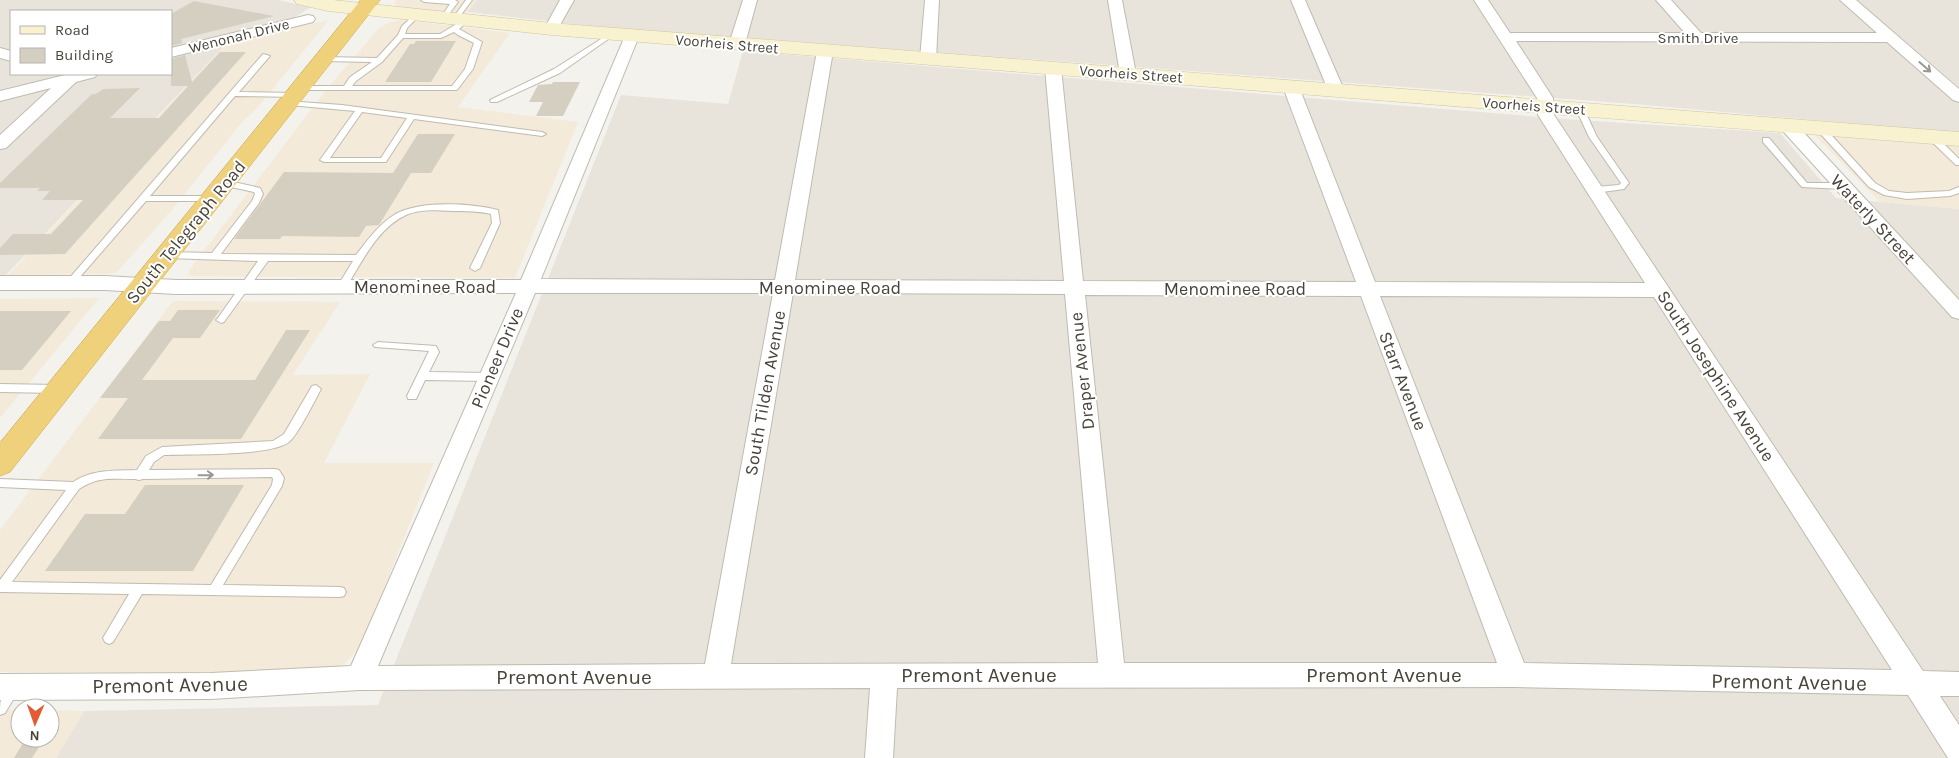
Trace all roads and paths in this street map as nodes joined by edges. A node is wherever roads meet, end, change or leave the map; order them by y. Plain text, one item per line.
1 (303, 0) edge
2 (469, 0) edge
3 (567, 0) edge
4 (750, 0) edge
5 (932, 0) edge
6 (1115, 0) edge
7 (1298, 0) edge
8 (1481, 0) edge
9 (1663, 0) edge
10 (1847, 0) edge
11 (367, 4) edge
12 (421, 7) edge
13 (455, 14) edge
14 (308, 19) dead end
15 (551, 30) junction
16 (622, 35) junction
17 (401, 36) junction
18 (1505, 37) junction
19 (1697, 38) junction
20 (1891, 38) junction
21 (737, 44) junction
22 (825, 51) junction
23 (172, 53) edge
24 (266, 56) dead end
25 (324, 59) junction
26 (928, 59) junction
27 (379, 60) junction
28 (1053, 68) junction
29 (1128, 74) junction
30 (70, 76) edge
31 (1291, 86) junction
32 (346, 88) junction
33 (1336, 90) junction
34 (1956, 92) edge
35 (234, 94) junction
36 (295, 95) junction
37 (0, 96) edge
38 (494, 100) dead end
39 (1546, 106) junction
40 (1580, 109) junction
41 (360, 110) junction
42 (412, 117) junction
43 (1788, 126) junction
44 (1820, 128) junction
45 (542, 134) dead end
46 (1932, 137) junction
47 (1959, 139) edge
48 (1766, 140) dead end
49 (0, 144) edge
50 (1959, 163) edge
51 (1843, 186) junction
52 (1595, 190) junction
53 (1959, 190) edge
54 (218, 191) junction
55 (144, 198) junction
56 (167, 255) junction
57 (214, 257) junction
58 (265, 258) junction
59 (359, 258) junction
60 (475, 268) dead end
61 (0, 283) edge
62 (70, 283) junction
63 (143, 285) junction
64 (244, 287) junction
65 (342, 287) junction
66 (528, 287) junction
67 (783, 288) junction
68 (1073, 289) junction
69 (1368, 289) junction
70 (1660, 290) junction
71 (1959, 312) edge
72 (221, 320) dead end
73 (378, 345) dead end
74 (423, 376) junction
75 (489, 377) junction
76 (0, 388) edge
77 (60, 389) junction
78 (316, 389) dead end
79 (412, 396) dead end
80 (0, 464) edge
81 (139, 476) junction
82 (0, 483) edge
83 (75, 486) junction
84 (1, 587) edge
85 (139, 589) junction
86 (214, 590) junction
87 (340, 592) dead end
88 (109, 638) dead end
89 (1112, 675) junction
90 (716, 676) junction
91 (884, 676) junction
92 (1515, 676) junction
93 (359, 678) junction
94 (1917, 684) junction
95 (1959, 684) edge
96 (7, 687) edge
97 (0, 709) edge
98 (1959, 750) edge
99 (880, 758) edge

1 - 11 street, Voorheis Street
2 - 13 lane
3 - 15 street
4 - 21 street
5 - 26 street
6 - 29 street
7 - 33 street
8 - 18 street, South Josephine Avenue
9 - 19 street
10 - 20 street
11 - 12 street, Voorheis Street
11 - 25 highway, South Telegraph Road
12 - 13 street, Voorheis Street
12 - 17 lane
13 - 15 street, Voorheis Street
13 - 17 lane
13 - 32 lane
14 - 23 street, Wenonah Drive
15 - 16 street, Voorheis Street
16 - 21 street, Voorheis Street
16 - 38 lane
16 - 66 street, Pioneer Drive
17 - 27 lane
18 - 19 street, Smith Drive
18 - 39 street, South Josephine Avenue
19 - 20 street, Smith Drive
20 -> 34 street
21 - 22 street, Voorheis Street
22 - 26 street, Voorheis Street
22 - 67 street, South Tilden Avenue
24 - 35 lane
25 - 27 lane
25 - 36 highway, South Telegraph Road
26 - 28 street, Voorheis Street
27 - 32 lane
28 - 29 street, Voorheis Street
28 - 68 street, Draper Avenue
29 - 31 street, Voorheis Street
30 - 37 street
30 - 49 street
31 - 33 street, Voorheis Street
31 - 69 street, Starr Avenue
32 - 36 lane
33 - 39 street, Voorheis Street
35 - 36 lane
35 - 55 lane
36 - 41 lane
36 - 54 highway, South Telegraph Road
39 - 40 street, Voorheis Street
39 - 52 street, South Josephine Avenue
40 - 43 street, Voorheis Street
40 - 52 lane
41 - 42 lane
41 - 42 lane
42 - 45 lane
43 - 44 street, Voorheis Street
43 - 51 street, Waterly Street
44 - 46 street, Voorheis Street
44 - 53 lane
46 - 47 street, Voorheis Street
46 - 50 lane
48 - 51 lane
51 - 71 street, Waterly Street
52 - 70 street, South Josephine Avenue
54 - 55 lane
54 - 56 highway, South Telegraph Road
54 - 57 lane
55 - 62 lane
56 - 57 lane
56 - 63 highway, South Telegraph Road
57 - 58 lane
58 - 59 lane
58 - 64 lane
59 - 60 lane
59 - 65 lane
61 - 62 street, Menominee Road
62 - 63 street, Menominee Road
63 - 64 street, Menominee Road
63 - 77 highway, South Telegraph Road
64 - 65 street, Menominee Road
64 - 72 lane
65 - 66 street, Menominee Road
66 - 67 street, Menominee Road
66 - 75 street, Pioneer Drive
67 - 68 street, Menominee Road
67 - 90 street, South Tilden Avenue
68 - 69 street, Menominee Road
68 - 89 street, Draper Avenue
69 - 70 street, Menominee Road
69 - 92 street, Starr Avenue
70 - 94 street, South Josephine Avenue
73 - 74 lane
74 - 75 lane
74 - 79 lane
75 - 93 street, Pioneer Drive
76 - 77 lane
77 - 80 highway, South Telegraph Road
78 - 81 lane
81 - 83 lane
81 -> 86 lane
82 - 83 lane
83 - 84 lane
84 - 85 lane
85 - 86 lane
85 - 88 lane
86 - 87 lane
89 - 91 street, Premont Avenue
89 - 92 street, Premont Avenue
90 - 91 street, Premont Avenue
90 - 93 street, Premont Avenue
91 - 99 street
92 - 94 street, Premont Avenue
93 - 96 street, Premont Avenue
94 - 95 street, Premont Avenue
94 - 98 street, South Josephine Avenue
96 - 97 lane

